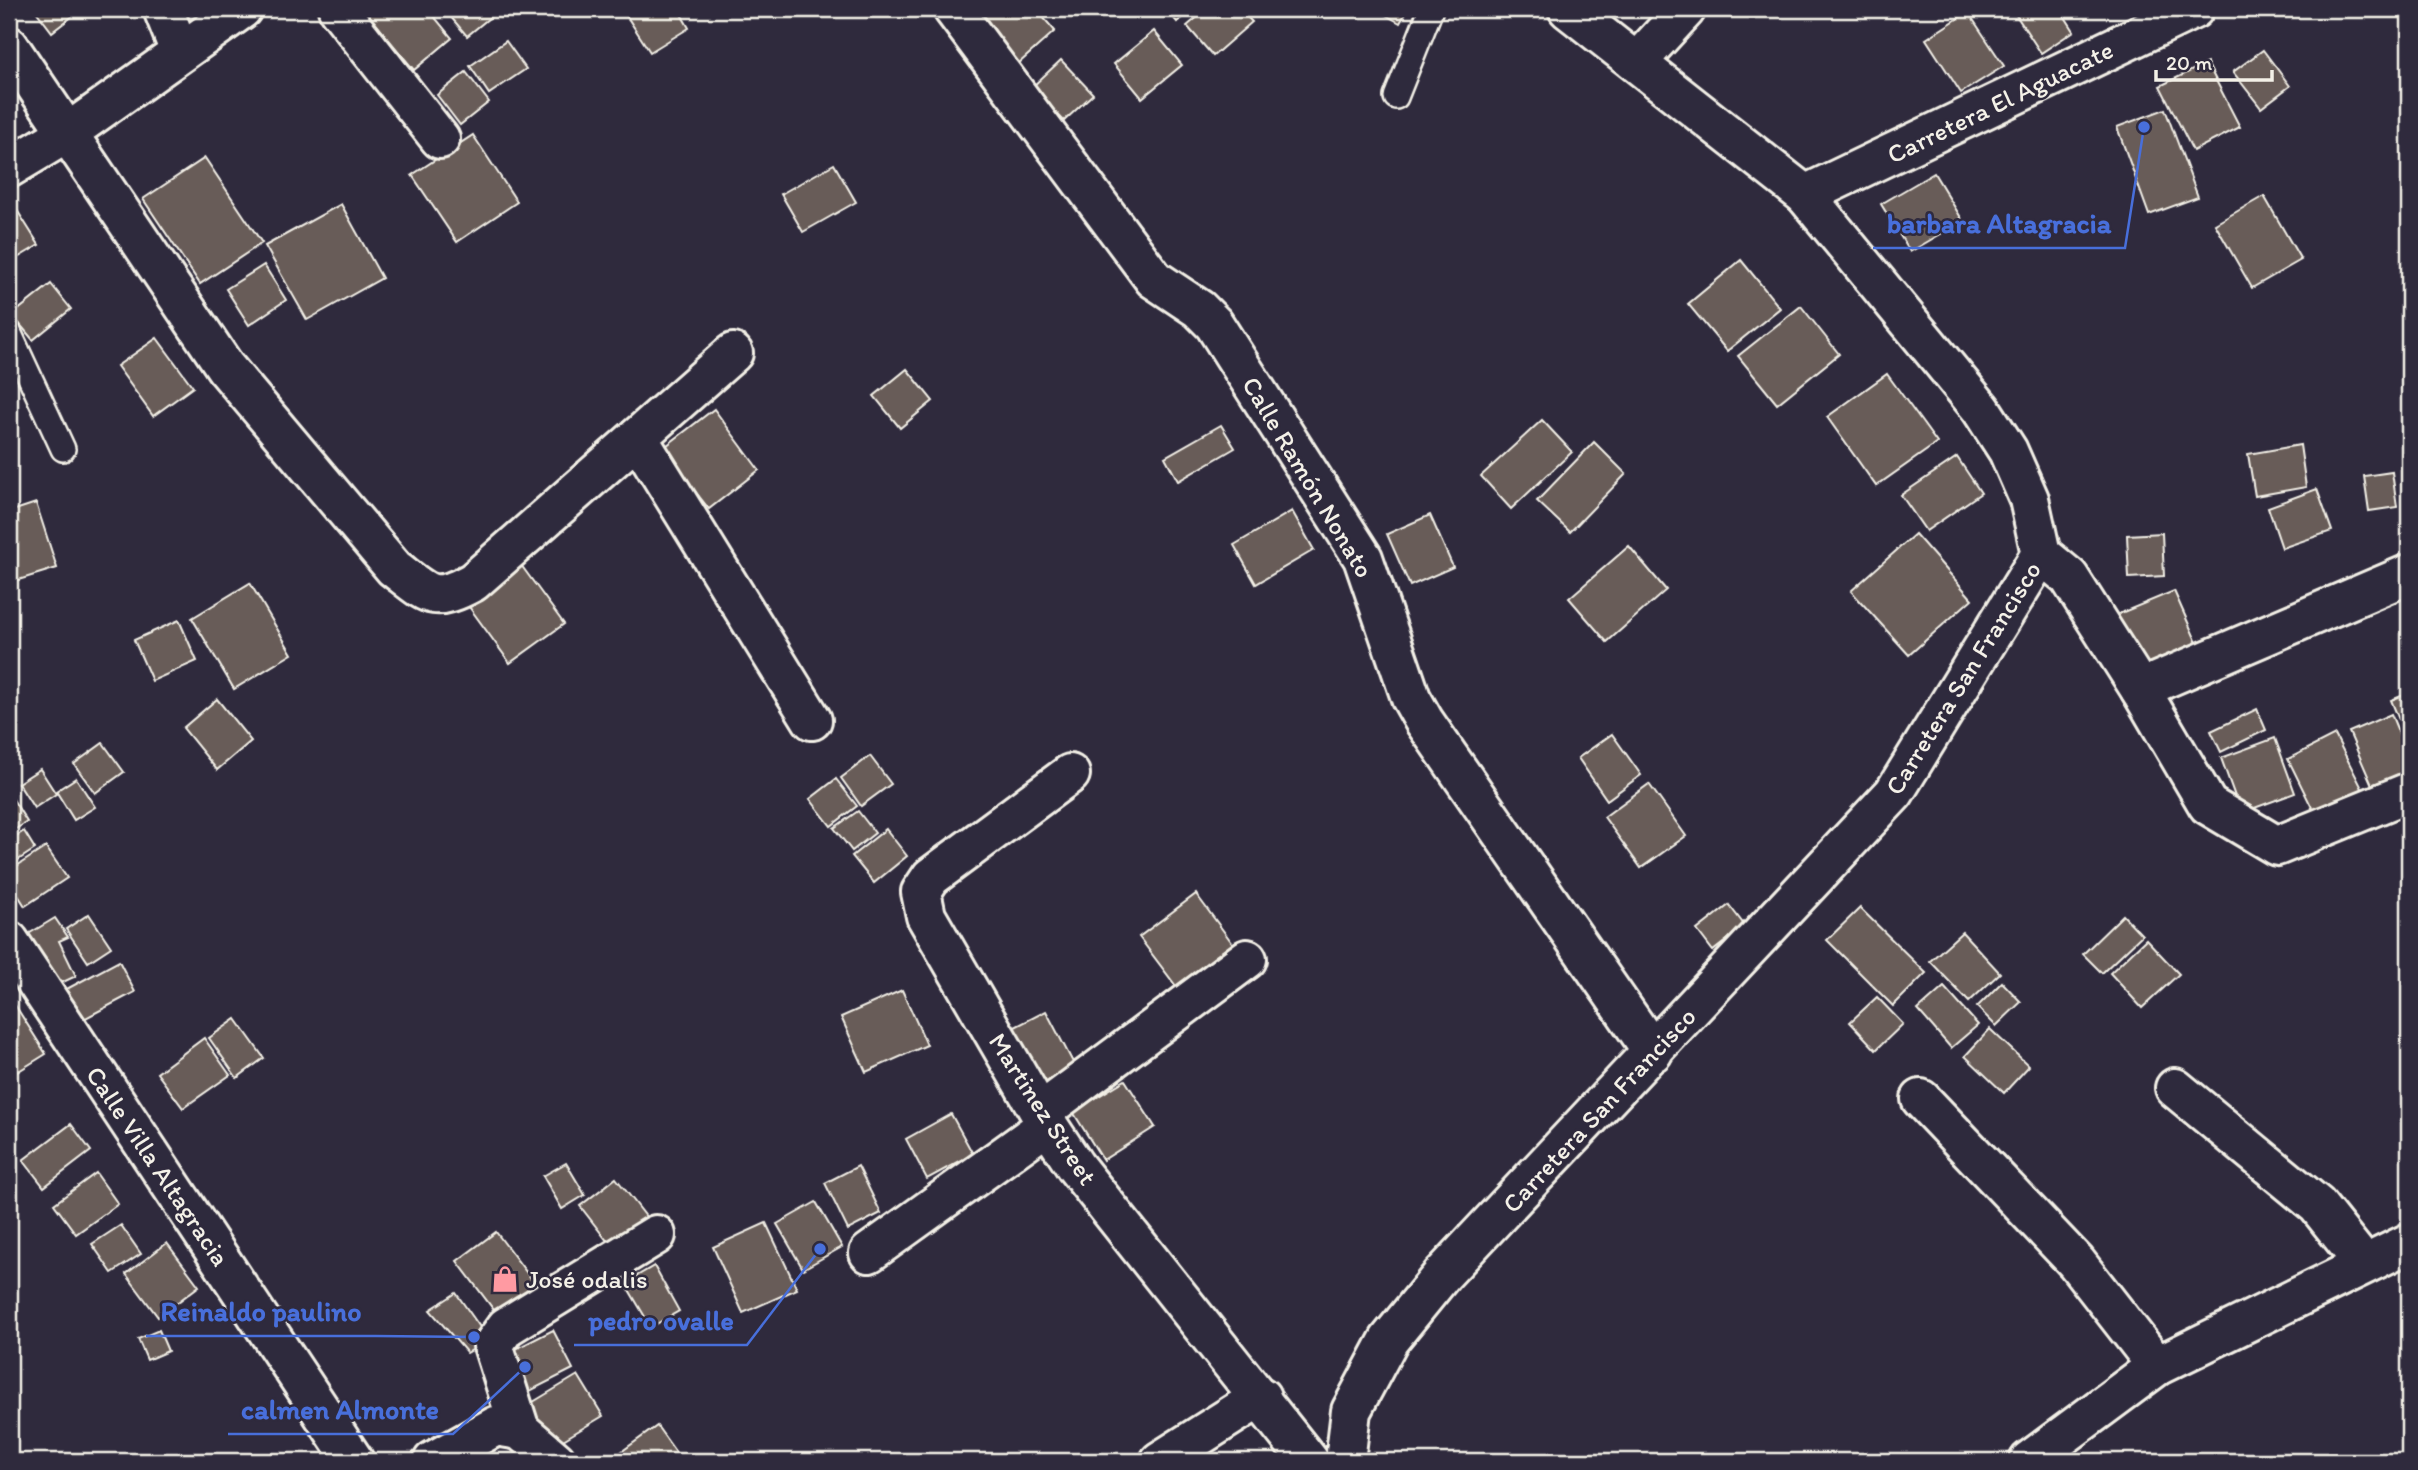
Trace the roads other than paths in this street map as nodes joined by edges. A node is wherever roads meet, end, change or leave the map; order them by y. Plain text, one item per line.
1 (163, 9) edge
2 (242, 9) edge
3 (338, 9) edge
4 (953, 9) edge
5 (1431, 9) edge
6 (1568, 9) edge
7 (1686, 9) edge
8 (2194, 9) edge
9 (9, 46) edge
10 (180, 52) junction
11 (1638, 61) junction
12 (1396, 97) dead end
13 (69, 132) junction
14 (440, 139) dead end
15 (9, 168) edge
16 (1805, 195) junction
17 (9, 332) edge
18 (733, 353) dead end
19 (638, 438) junction
20 (63, 449) dead end
21 (2041, 554) junction
22 (2409, 575) edge
23 (2140, 689) junction
24 (812, 720) dead end
25 (1070, 774) dead end
26 (2409, 792) edge
27 (9, 941) edge
28 (1247, 959) dead end
29 (1653, 1052) junction
30 (2175, 1088) dead end
31 (1921, 1100) dead end
32 (1043, 1119) junction
33 (656, 1235) dead end
34 (2409, 1243) edge
35 (869, 1253) dead end
36 (2364, 1264) junction
37 (2157, 1366) junction
38 (1261, 1397) junction
39 (520, 1430) junction
40 (354, 1461) edge
41 (433, 1461) edge
42 (556, 1461) edge
43 (1160, 1461) edge
44 (1309, 1461) edge
45 (1345, 1461) edge
46 (2029, 1461) edge

1 - 10 street
2 - 10 street
3 - 14 street
4 - 29 street, Calle Ramón Nonato
5 - 12 lane
6 - 11 street, Carretera San Francisco
7 - 11 street
8 - 16 street, Carretera El Aguacate
9 - 13 street
10 - 13 street
11 - 16 street, Carretera San Francisco
13 - 15 street
13 - 19 street
16 - 21 street, Carretera San Francisco
17 - 20 lane
18 - 19 street
19 - 24 street
21 - 23 street
21 - 29 street, Carretera San Francisco
22 - 23 street
23 - 26 street
25 - 32 street, Martinez Street
27 - 40 street, Calle Villa Altagracia
28 - 32 street
29 - 45 street, Carretera San Francisco
30 - 36 street
31 - 37 street
32 - 35 street
32 - 38 street, Martinez Street
33 - 39 street
34 - 36 street
36 - 37 street
37 - 46 street
38 - 43 street
38 - 44 street, Martinez Street
39 - 41 street
39 - 42 street

